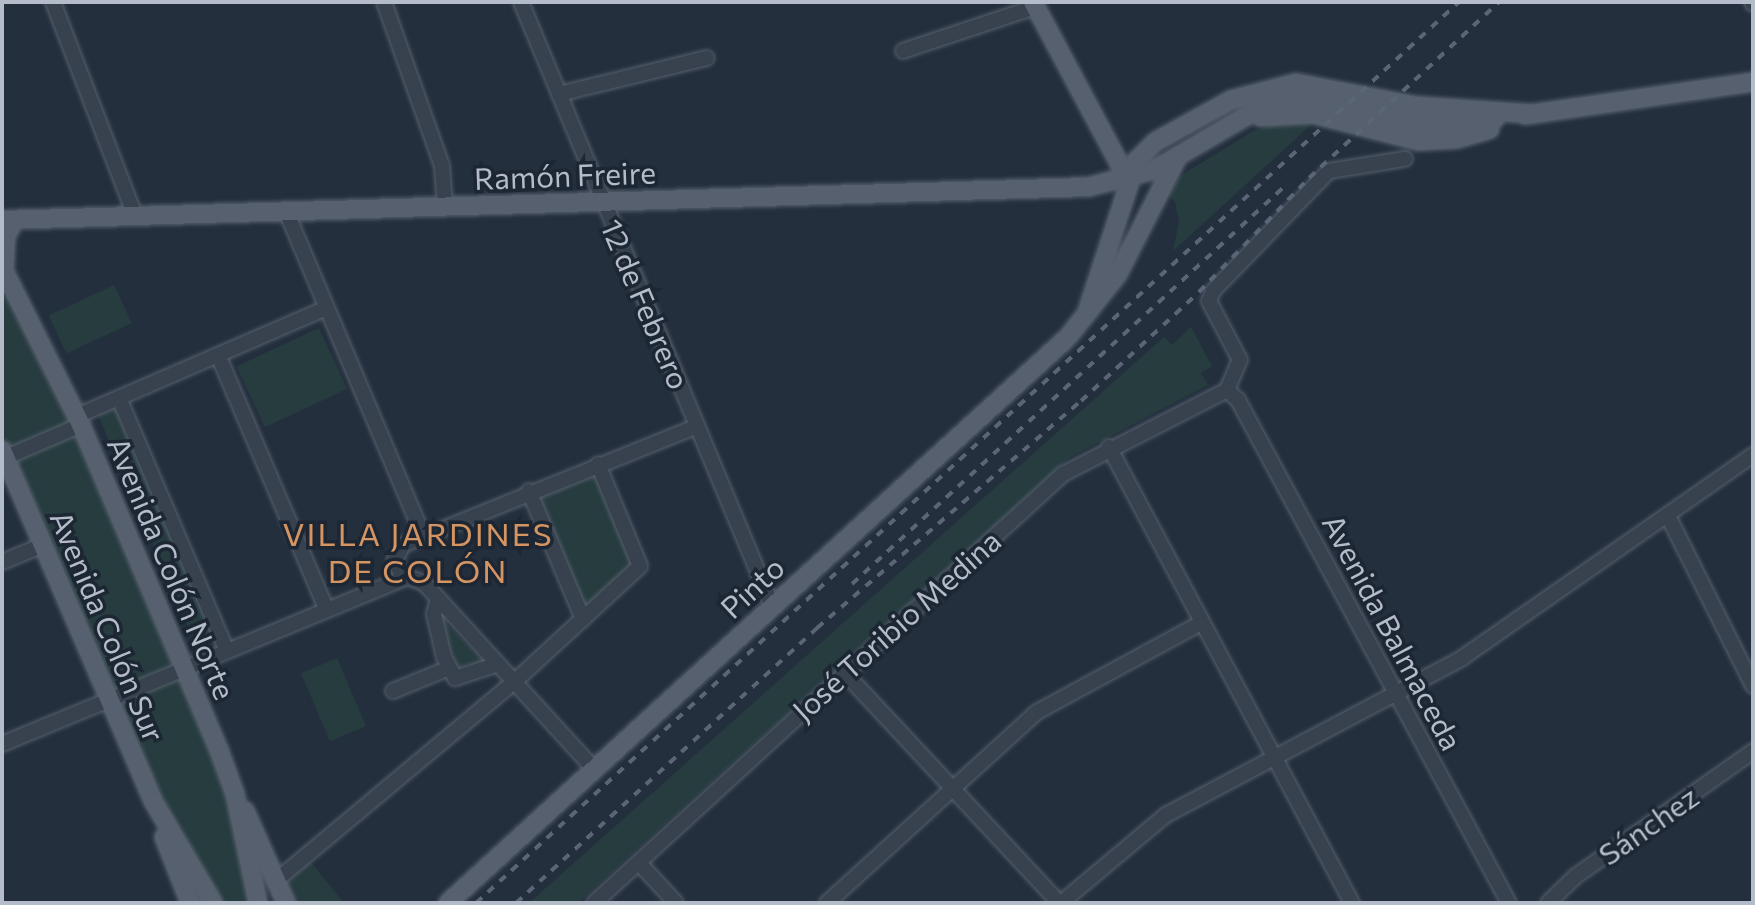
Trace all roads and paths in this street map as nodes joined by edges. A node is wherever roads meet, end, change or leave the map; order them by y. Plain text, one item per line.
1 (53, 2) edge
2 (384, 2) edge
3 (521, 2) edge
4 (1034, 4) edge
5 (903, 51) dead end
6 (707, 58) dead end
7 (1753, 82) edge
8 (559, 94) junction
9 (1293, 98) junction
10 (1211, 111) junction
11 (1534, 114) junction
12 (1225, 130) junction
13 (1177, 158) junction
14 (1405, 159) dead end
15 (1128, 180) junction
16 (603, 202) junction
17 (445, 206) junction
18 (286, 211) junction
19 (135, 216) junction
20 (8, 220) edge
21 (3, 270) edge
22 (327, 308) junction
23 (1088, 309) junction
24 (218, 355) junction
25 (1227, 390) junction
26 (119, 398) junction
27 (79, 421) junction
28 (697, 426) junction
29 (1109, 447) junction
30 (1753, 455) edge
31 (3, 456) edge
32 (598, 464) junction
33 (529, 491) junction
34 (1668, 516) junction
35 (423, 536) junction
36 (43, 545) junction
37 (2, 562) edge
38 (408, 577) junction
39 (438, 599) junction
40 (772, 606) junction
41 (327, 610) junction
42 (583, 619) junction
43 (1201, 623) junction
44 (226, 649) junction
45 (498, 664) junction
46 (184, 666) junction
47 (449, 668) junction
48 (843, 671) junction
49 (514, 682) junction
50 (1753, 686) edge
51 (393, 691) dead end
52 (1396, 697) junction
53 (108, 698) junction
54 (2, 744) edge
55 (1753, 751) edge
56 (1274, 759) junction
57 (595, 770) junction
58 (952, 789) junction
59 (235, 794) junction
60 (164, 823) junction
61 (639, 863) junction
62 (277, 880) junction
63 (190, 903) edge
64 (213, 903) edge
65 (258, 903) edge
66 (286, 903) edge
67 (448, 903) edge
68 (594, 903) edge
69 (676, 903) edge
70 (827, 903) edge
71 (1060, 903) edge
72 (1352, 903) edge
73 (1509, 903) edge
74 (1548, 903) edge

1 - 19 street
2 - 17 street
3 - 8 street, 12 de Febrero
4 - 5 street
4 - 15 main road
6 - 8 street
7 - 11 main road
8 - 16 street, 12 de Febrero
9 - 10 main road
9 - 11 main road
9 - 12 main road
10 - 11 main road
10 - 15 main road, Pinto
11 - 12 main road
12 - 13 main road, Ramón Freire
13 - 15 main road, Ramón Freire
13 - 23 main road, Pinto
14 - 25 street
15 - 16 main road, Ramón Freire
15 - 23 main road, Pinto
16 - 17 main road, Ramón Freire
16 - 28 street, 12 de Febrero
17 - 18 main road, Ramón Freire
18 - 19 main road, Ramón Freire
18 - 22 street
19 - 20 main road, Ramón Freire
20 - 21 main road
21 - 27 main road, Avenida Colón Norte
22 - 24 street
22 - 35 street
23 - 40 main road, Pinto
24 - 26 street
24 - 41 street
25 - 29 street, José Toribio Medina
25 - 52 street, Avenida Balmaceda
26 - 27 street
26 - 44 street
27 - 31 street
27 - 46 main road, Avenida Colón Norte
28 - 32 street
28 - 40 street, 12 de Febrero
29 - 43 street
29 - 48 street, José Toribio Medina
30 - 34 street
31 - 36 main road, Avenida Colón Sur
32 - 33 street
32 - 42 street
33 - 35 street
33 - 42 street
34 - 50 street
34 - 52 street
35 - 38 street
36 - 37 street
36 - 53 main road, Avenida Colón Sur
38 - 39 street
38 - 41 street
39 - 45 street
39 - 47 street
40 - 57 main road, Pinto
41 - 44 street
42 - 49 street
43 - 56 street
43 - 58 street
44 - 46 street
45 - 47 street
45 - 49 street
46 - 53 street
46 - 59 main road, Avenida Colón Norte
47 - 51 street
48 - 58 street
48 - 61 street, José Toribio Medina
49 - 57 street
49 - 62 street
52 - 56 street
52 - 73 street, Avenida Balmaceda
53 - 54 street
53 - 60 main road, Avenida Colón Sur
55 - 74 street, Sánchez
56 - 71 street
56 - 72 street
57 - 67 main road, Pinto
58 - 70 street
58 - 71 street
59 - 62 main road
59 - 65 main road, Avenida Colón Norte
60 - 63 main road, Avenida Colón Sur
60 - 64 main road, Avenida Colón Sur
61 - 68 street, José Toribio Medina
61 - 69 street
62 - 66 main road

